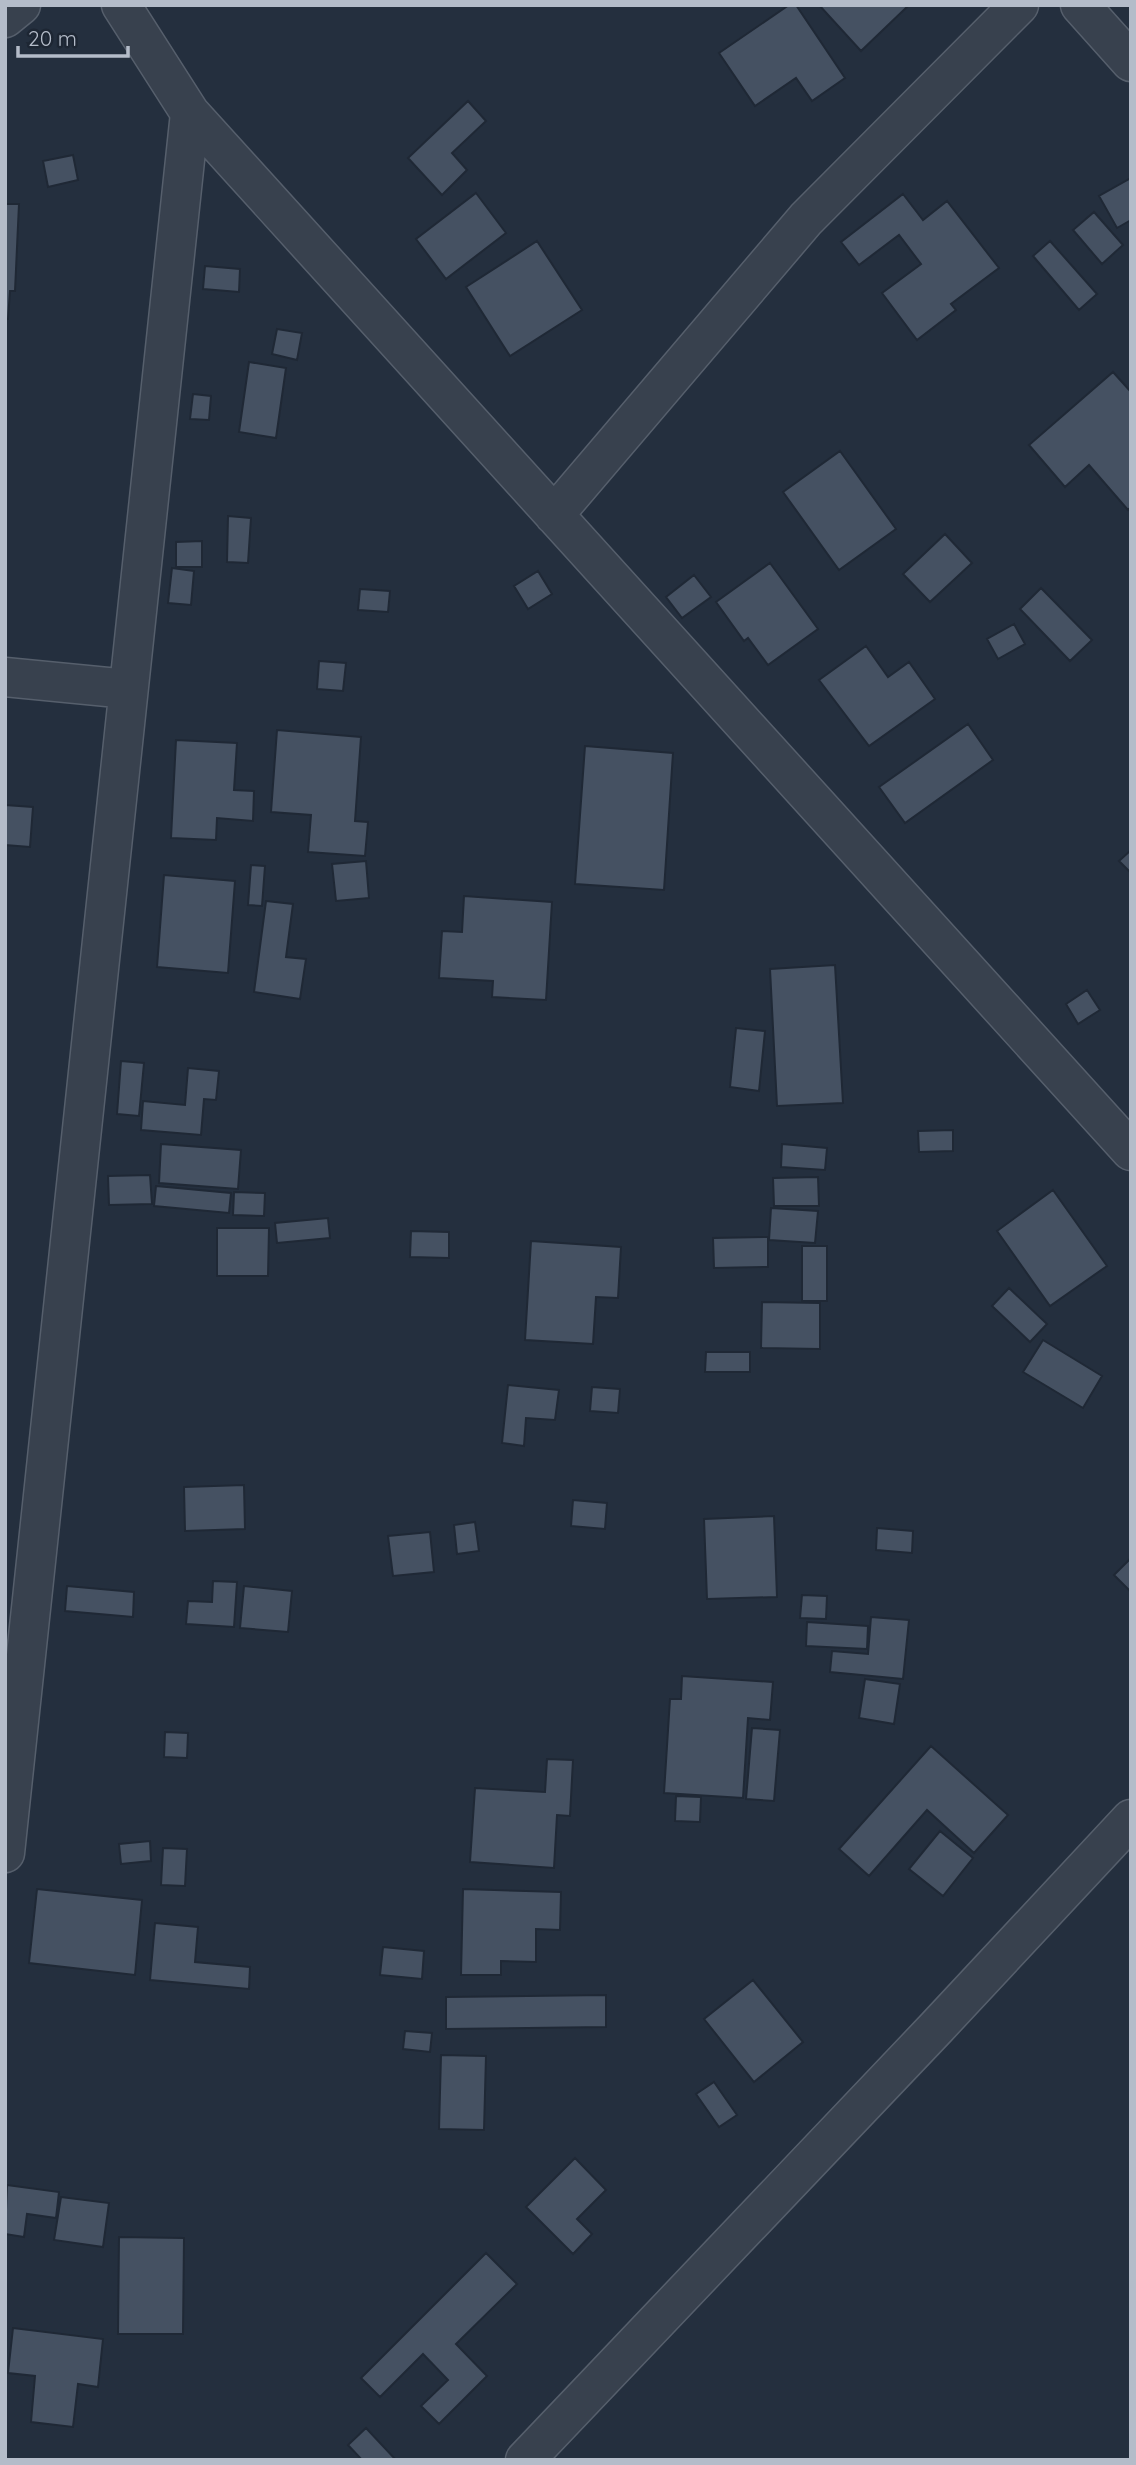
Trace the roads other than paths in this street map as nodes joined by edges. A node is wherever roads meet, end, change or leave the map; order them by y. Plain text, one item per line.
1 (21, 5) edge
2 (121, 5) edge
3 (1019, 5) edge
4 (1080, 5) edge
5 (5, 18) edge
6 (1131, 62) edge
7 (190, 113) junction
8 (554, 514) junction
9 (5, 677) edge
10 (128, 689) junction
11 (1131, 1151) edge
12 (20, 1578) edge
13 (1131, 1819) edge
14 (5, 1853) edge
15 (525, 2460) edge

1 - 5 street
2 - 7 street
3 - 8 street
4 - 6 street
7 - 8 street
7 - 10 street
8 - 11 street
9 - 10 street
10 - 12 street
12 - 14 street
13 - 15 street

